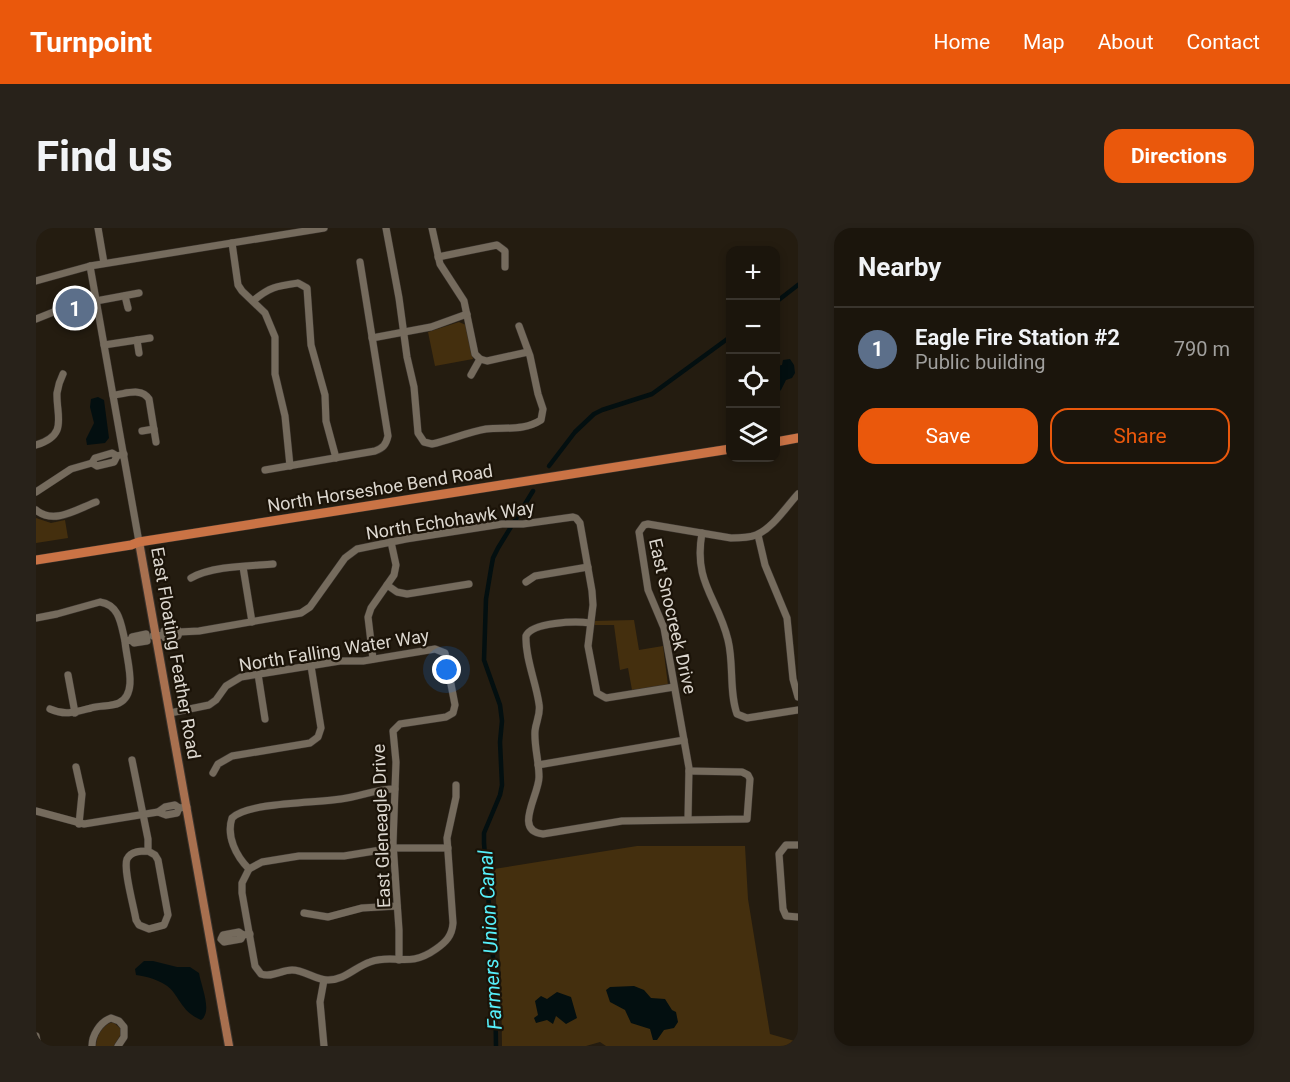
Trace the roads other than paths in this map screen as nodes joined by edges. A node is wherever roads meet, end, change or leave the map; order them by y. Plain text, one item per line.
1 (98, 228) edge
2 (324, 228) edge
3 (386, 228) edge
4 (432, 228) edge
5 (232, 243) junction
6 (438, 256) junction
7 (360, 262) dead end
8 (104, 263) junction
9 (90, 266) junction
10 (505, 267) dead end
11 (36, 281) edge
12 (139, 293) dead end
13 (125, 296) junction
14 (96, 301) junction
15 (253, 301) junction
16 (128, 308) dead end
17 (56, 311) dead end
18 (467, 314) junction
19 (36, 318) edge
20 (519, 326) dead end
21 (402, 332) junction
22 (150, 338) dead end
23 (372, 338) junction
24 (137, 340) junction
25 (104, 345) junction
26 (528, 352) junction
27 (139, 353) dead end
28 (480, 359) junction
29 (63, 374) dead end
30 (471, 375) dead end
31 (113, 395) junction
32 (154, 429) junction
33 (141, 431) dead end
34 (798, 438) edge
35 (780, 441) edge
36 (156, 442) dead end
37 (36, 445) edge
38 (726, 450) edge
39 (120, 455) junction
40 (336, 458) junction
41 (290, 466) junction
42 (265, 470) dead end
43 (36, 492) edge
44 (798, 494) edge
45 (96, 502) dead end
46 (36, 510) edge
47 (702, 533) junction
48 (758, 535) junction
49 (139, 542) junction
50 (391, 542) junction
51 (36, 560) edge
52 (273, 564) dead end
53 (243, 567) junction
54 (588, 567) junction
55 (190, 578) dead end
56 (526, 582) dead end
57 (469, 584) dead end
58 (387, 585) junction
59 (36, 618) edge
60 (252, 622) junction
61 (590, 623) junction
62 (156, 636) junction
63 (128, 641) junction
64 (373, 659) junction
65 (311, 666) junction
66 (258, 674) junction
67 (68, 675) dead end
68 (674, 687) junction
69 (798, 697) edge
70 (50, 709) dead end
71 (798, 710) edge
72 (75, 713) junction
73 (170, 714) junction
74 (265, 719) dead end
75 (394, 728) joint
76 (684, 740) junction
77 (132, 760) dead end
78 (538, 765) junction
79 (76, 767) dead end
80 (688, 771) junction
81 (213, 773) dead end
82 (456, 785) dead end
83 (395, 789) junction
84 (183, 807) junction
85 (36, 812) edge
86 (141, 814) junction
87 (688, 819) junction
88 (79, 824) junction
89 (798, 845) edge
90 (393, 848) junction
91 (448, 848) junction
92 (148, 851) junction
93 (249, 870) junction
94 (398, 906) junction
95 (304, 913) dead end
96 (798, 917) edge
97 (247, 935) junction
98 (211, 941) junction
99 (399, 960) junction
100 (324, 980) junction
101 (36, 1037) edge
102 (38, 1046) edge
103 (92, 1046) edge
104 (118, 1046) edge
105 (229, 1046) edge
106 (324, 1046) edge

1 - 8 street
2 - 5 street
3 - 21 street
4 - 6 street
5 - 8 street
5 - 15 street
6 - 10 street
6 - 18 street
7 - 23 street
8 - 9 street
9 - 11 street
9 - 14 street, East Floating Feather Road
12 - 13 street
13 - 14 street
13 - 16 street
14 - 25 street, East Floating Feather Road
15 - 40 street
15 - 41 street
17 - 19 street
18 - 21 street
18 - 28 street
20 - 26 street
21 - 23 street
21 - 26 street
22 - 24 street
23 - 40 street
24 - 25 street
24 - 27 street
25 - 31 street, East Floating Feather Road
26 - 28 street
28 - 30 street
29 - 37 street
31 - 32 street
31 - 39 street, East Floating Feather Road
32 - 33 street
32 - 36 street
34 - 35 highway
38 - 49 highway, North Horseshoe Bend Road
39 - 43 street
39 - 49 street, East Floating Feather Road
40 - 41 street
41 - 42 street
44 - 48 street
45 - 46 street
47 - 48 street
47 - 68 street, East Snocreek Drive
47 - 71 street
48 - 69 street
49 - 51 highway, North Horseshoe Bend Road
49 - 62 main road, East Floating Feather Road
50 - 54 street, North Echohawk Way
50 - 58 street
50 - 60 street, North Echohawk Way
52 - 53 street
53 - 55 street
53 - 60 street
54 - 56 street
54 - 61 street
57 - 58 street
58 - 64 street
59 - 63 street
60 - 62 street, North Echohawk Way
61 - 68 street
61 - 78 street
62 - 63 street, North Echohawk Way
62 - 73 main road, East Floating Feather Road
63 - 72 street
64 - 65 street, North Falling Water Way
64 - 75 street, North Falling Water Way
65 - 66 street, North Falling Water Way
65 - 81 street
66 - 73 street, North Falling Water Way
66 - 74 street
67 - 72 street
68 - 76 street, East Snocreek Drive
70 - 72 street
73 - 84 main road, East Floating Feather Road
75 - 83 street, East Gleneagle Drive
76 - 78 street
76 - 80 street, East Snocreek Drive
77 - 86 street
78 - 87 street
79 - 88 street
80 - 87 street, East Snocreek Drive
80 - 87 street
82 - 91 street
83 - 90 street, East Gleneagle Drive
83 - 93 street
84 - 86 street
84 - 98 main road, East Floating Feather Road
85 - 88 street
86 - 88 street
86 - 92 street
89 - 96 street
90 - 91 street
90 - 93 street
90 - 94 street, East Gleneagle Drive
91 - 99 street
92 - 92 street
93 - 97 street
94 - 95 street
94 - 99 street, East Gleneagle Drive
97 - 98 street
97 - 100 street
98 - 105 main road, East Floating Feather Road
99 - 100 street
100 - 106 street
101 - 102 street
103 - 104 street

